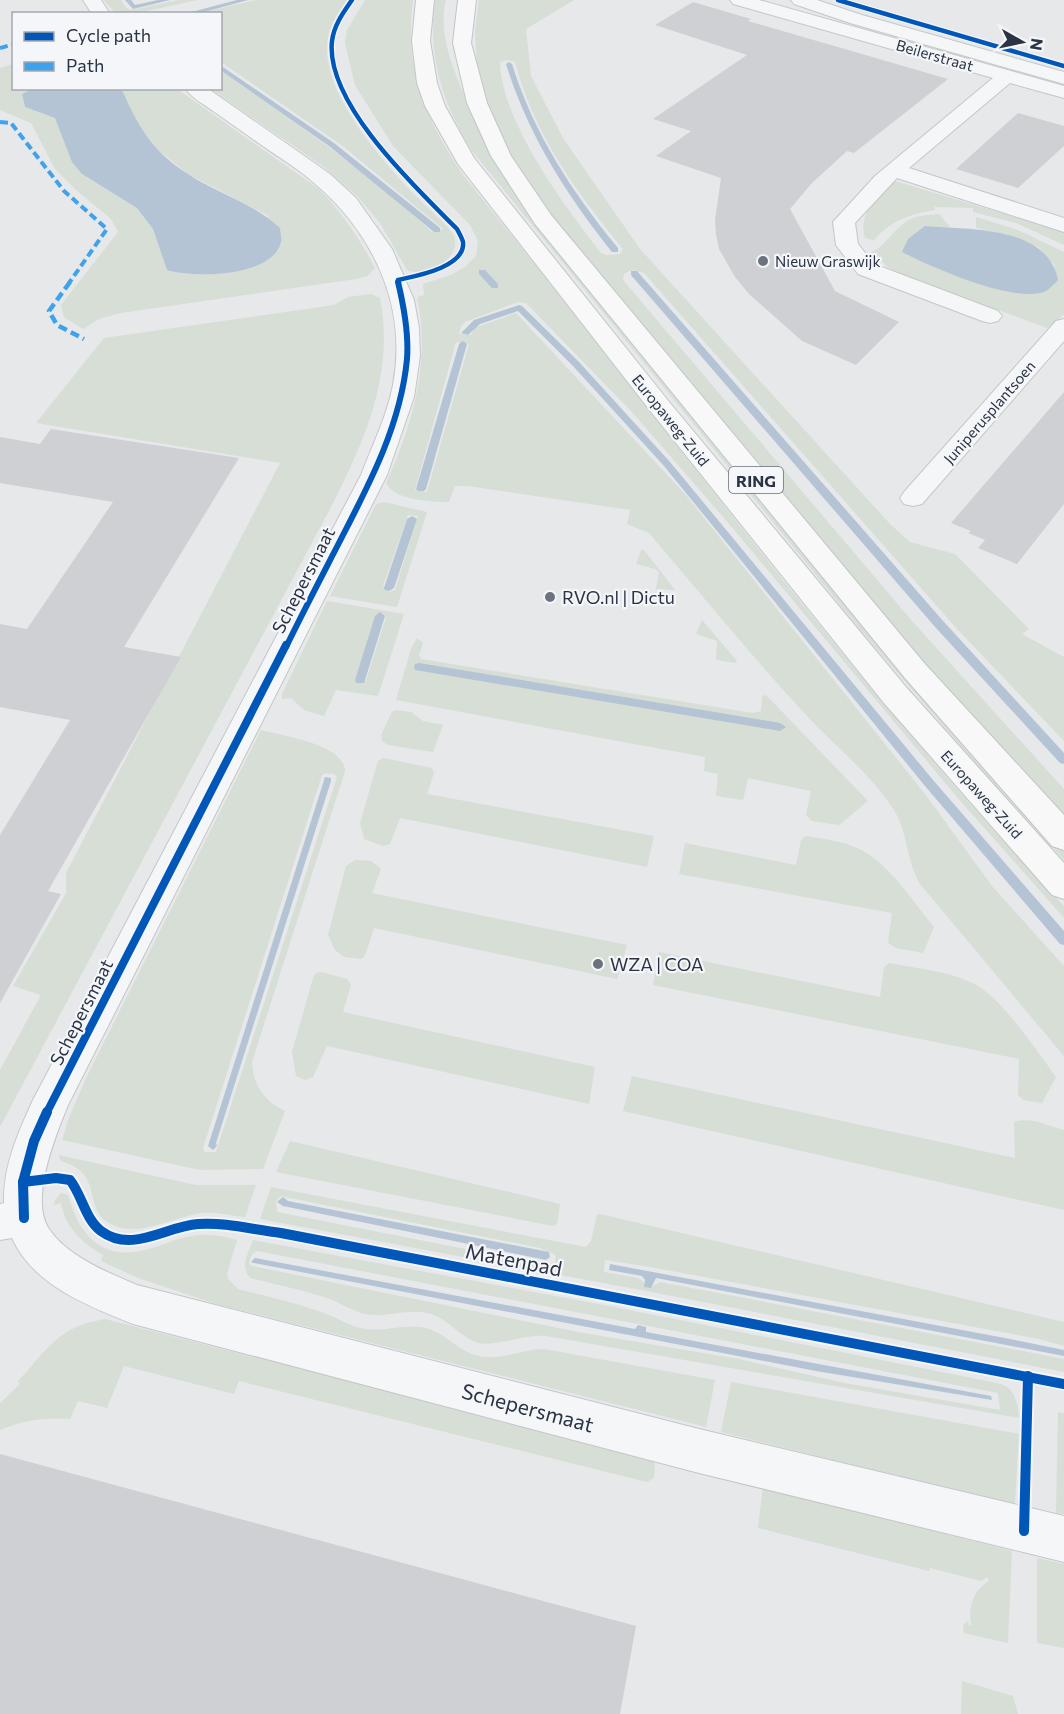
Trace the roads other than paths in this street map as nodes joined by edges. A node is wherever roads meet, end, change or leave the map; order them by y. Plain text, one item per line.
1 (425, 0) edge
2 (467, 0) edge
3 (739, 0) edge
4 (800, 0) edge
5 (849, 23) junction
6 (1007, 76) junction
7 (1064, 78) edge
8 (197, 90) edge
9 (1064, 92) edge
10 (894, 170) junction
11 (1064, 225) edge
12 (990, 316) dead end
13 (1064, 326) edge
14 (913, 498) dead end
15 (1064, 837) edge
16 (1064, 886) edge
17 (12, 1220) edge
18 (1064, 1539) edge

1 - 16 main road, Europaweg-Zuid / RING
2 - 15 main road, Europaweg-Zuid / RING
3 - 5 street, Beilerstraat
4 - 5 street, Beilerstraat
5 - 6 street, Beilerstraat
5 - 7 street, Beilerstraat
6 - 9 street, Beilerstraat
6 - 10 street
8 - 17 street, Schepersmaat
10 - 11 street
10 - 12 street
13 - 14 street, Juniperusplantsoen
17 - 18 street, Schepersmaat

